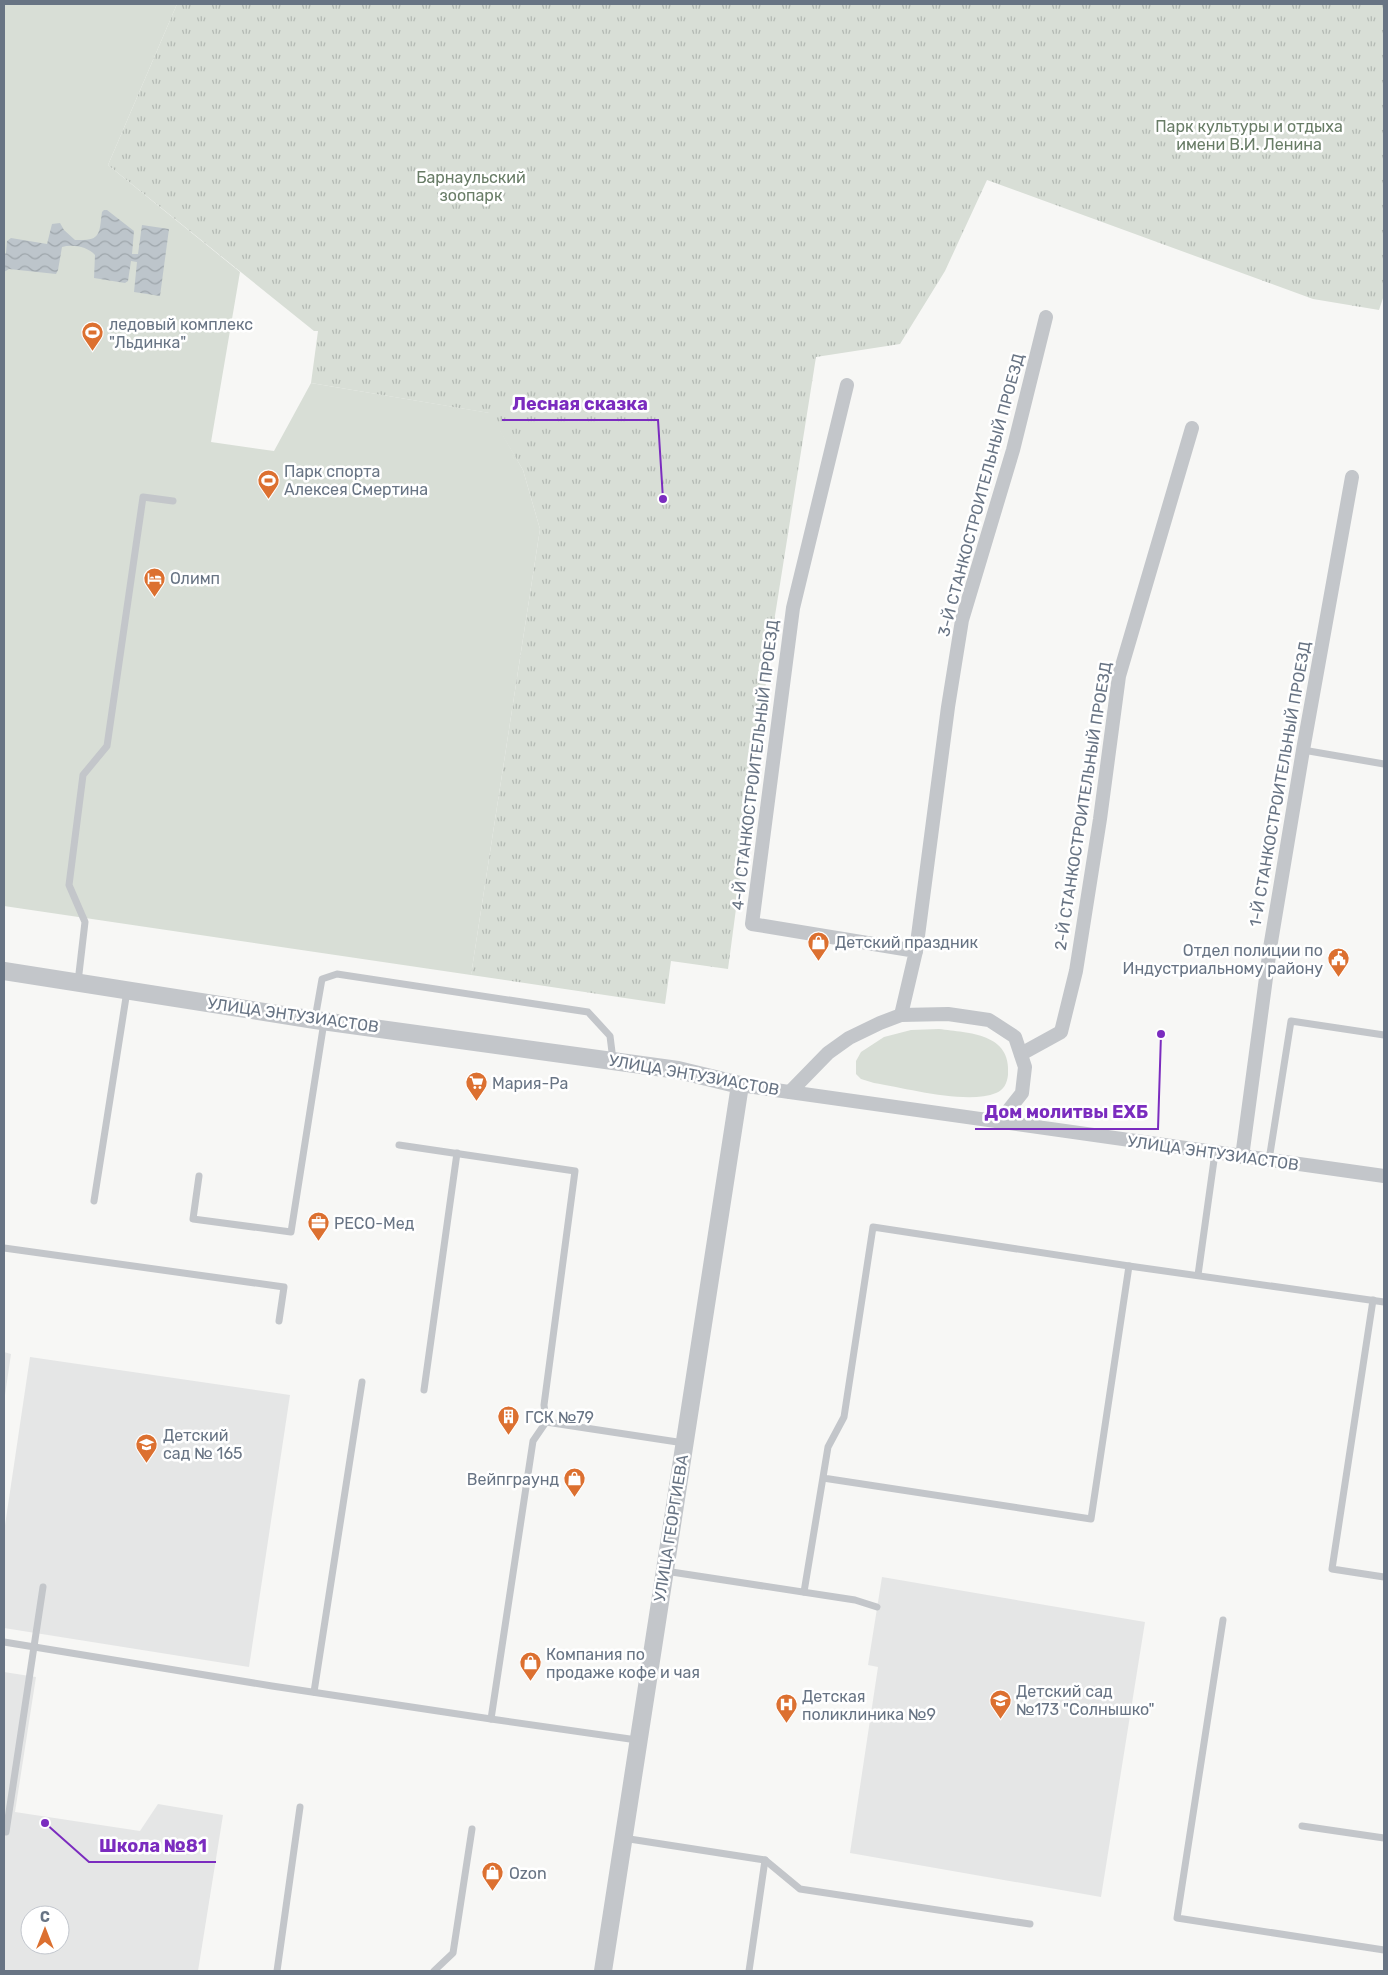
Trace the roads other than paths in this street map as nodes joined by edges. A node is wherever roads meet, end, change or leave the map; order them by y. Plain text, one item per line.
1 (1046, 317) dead end
2 (847, 385) dead end
3 (1192, 428) dead end
4 (1352, 477) dead end
5 (173, 501) dead end
6 (1303, 750) junction
7 (1384, 764) edge
8 (916, 951) junction
9 (4, 971) edge
10 (78, 982) junction
11 (127, 990) junction
12 (901, 1015) junction
13 (319, 1020) junction
14 (1384, 1035) edge
15 (1021, 1054) junction
16 (613, 1060) junction
17 (740, 1085) junction
18 (790, 1092) junction
19 (999, 1122) junction
20 (399, 1145) dead end
21 (457, 1153) junction
22 (1216, 1153) junction
23 (1242, 1157) junction
24 (1269, 1161) junction
25 (198, 1176) dead end
26 (1384, 1176) edge
27 (94, 1201) dead end
28 (4, 1248) edge
29 (1129, 1266) junction
30 (1198, 1275) junction
31 (1373, 1300) junction
32 (1384, 1302) edge
33 (280, 1321) dead end
34 (362, 1382) dead end
35 (424, 1390) dead end
36 (546, 1422) junction
37 (684, 1443) junction
38 (823, 1478) junction
39 (665, 1571) junction
40 (1384, 1577) edge
41 (43, 1587) dead end
42 (804, 1592) junction
43 (877, 1607) dead end
44 (1223, 1620) dead end
45 (4, 1642) edge
46 (34, 1647) junction
47 (314, 1692) junction
48 (492, 1719) junction
49 (637, 1740) junction
50 (300, 1808) dead end
51 (1302, 1826) dead end
52 (472, 1829) dead end
53 (6, 1832) dead end
54 (622, 1838) junction
55 (1384, 1838) edge
56 (765, 1860) junction
57 (1030, 1924) dead end
58 (1384, 1950) edge
59 (277, 1971) edge
60 (434, 1971) edge
61 (603, 1971) edge
62 (749, 1971) edge

1 - 8 street, 3-Й СТАНКОСТРОИТЕЛЬНЫЙ ПРОЕЗД
2 - 8 street, 4-Й СТАНКОСТРОИТЕЛЬНЫЙ ПРОЕЗД
3 - 15 street, 2-Й СТАНКОСТРОИТЕЛЬНЫЙ ПРОЕЗД
4 - 6 street, 1-Й СТАНКОСТРОИТЕЛЬНЫЙ ПРОЕЗД
5 - 10 lane
6 - 7 lane
6 - 23 street, 1-Й СТАНКОСТРОИТЕЛЬНЫЙ ПРОЕЗД
8 - 12 street
9 - 10 street, УЛИЦА ЭНТУЗИАСТОВ
10 - 11 street, УЛИЦА ЭНТУЗИАСТОВ
11 - 13 street, УЛИЦА ЭНТУЗИАСТОВ
11 - 27 lane
12 - 15 street
12 - 18 street
13 - 16 street, УЛИЦА ЭНТУЗИАСТОВ
13 - 16 lane
13 - 25 lane
14 - 24 lane
15 - 19 street
16 - 17 street, УЛИЦА ЭНТУЗИАСТОВ
17 - 18 street, УЛИЦА ЭНТУЗИАСТОВ
17 - 37 street, УЛИЦА ГЕОРГИЕВА
18 - 19 street, УЛИЦА ЭНТУЗИАСТОВ
19 - 22 street, УЛИЦА ЭНТУЗИАСТОВ
20 - 21 lane
21 - 35 lane
21 - 36 lane
22 - 23 street, УЛИЦА ЭНТУЗИАСТОВ
22 - 30 lane
23 - 24 street, УЛИЦА ЭНТУЗИАСТОВ
24 - 26 street, УЛИЦА ЭНТУЗИАСТОВ
28 - 33 lane
29 - 30 lane
29 - 38 lane
29 - 38 lane
30 - 31 lane
31 - 32 lane
31 - 40 lane
34 - 47 lane
36 - 37 lane
36 - 48 lane
37 - 39 street, УЛИЦА ГЕОРГИЕВА
38 - 42 lane
39 - 42 lane
39 - 49 street, УЛИЦА ГЕОРГИЕВА
41 - 46 lane
42 - 43 lane
44 - 58 lane
45 - 46 lane
46 - 47 lane
46 - 53 lane
47 - 48 lane
48 - 49 lane
49 - 54 street, УЛИЦА ГЕОРГИЕВА
50 - 59 lane
51 - 55 lane
52 - 60 lane
54 - 56 lane
54 - 61 street, УЛИЦА ГЕОРГИЕВА
56 - 57 lane
56 - 62 lane

